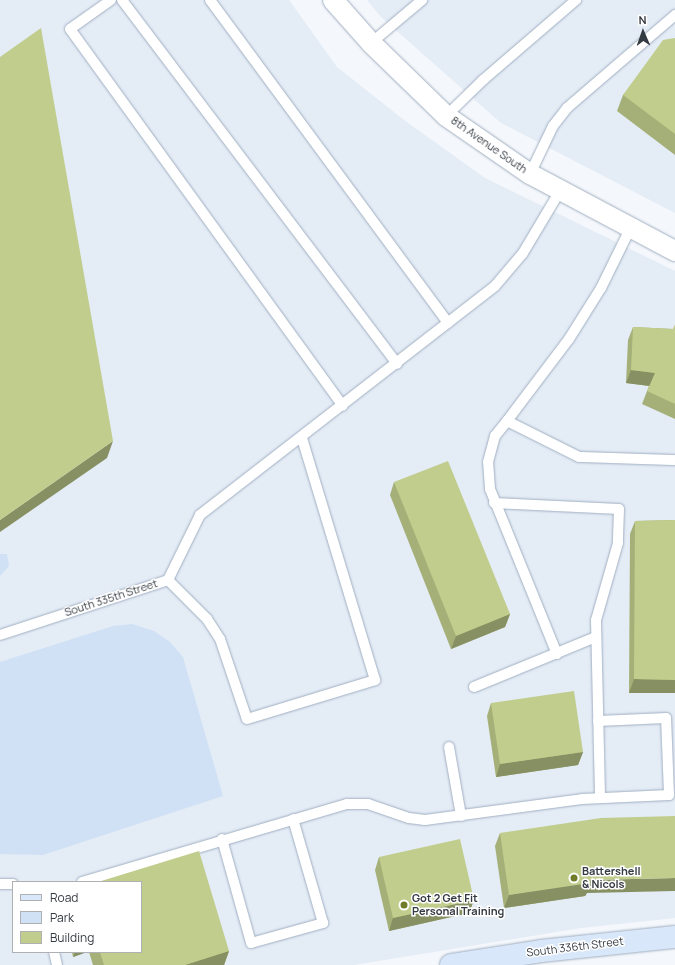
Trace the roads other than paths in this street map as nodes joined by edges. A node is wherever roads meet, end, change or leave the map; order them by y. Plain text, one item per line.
1 (111, 0) edge
2 (122, 0) edge
3 (210, 0) edge
4 (333, 0) edge
5 (422, 0) edge
6 (576, 0) edge
7 (675, 15) edge
8 (371, 43) junction
9 (446, 116) junction
10 (530, 174) junction
11 (560, 191) junction
12 (630, 230) junction
13 (675, 251) edge
14 (448, 323) junction
15 (397, 364) junction
16 (343, 406) junction
17 (507, 421) junction
18 (302, 438) junction
19 (675, 460) edge
20 (494, 503) junction
21 (168, 580) junction
22 (0, 634) edge
23 (596, 638) junction
24 (557, 654) junction
25 (474, 687) dead end
26 (598, 721) junction
27 (449, 747) dead end
28 (600, 798) junction
29 (461, 816) junction
30 (293, 819) junction
31 (222, 839) junction
32 (85, 881) edge
33 (0, 884) edge
34 (12, 884) edge
35 (675, 937) edge
36 (54, 953) edge
37 (57, 965) edge
38 (451, 965) edge

1 - 16 lane
2 - 15 lane
3 - 14 lane
4 - 8 street, 8th Avenue South
5 - 8 lane
6 - 9 lane
7 - 10 lane
8 - 9 street, 8th Avenue South
9 - 10 street, 8th Avenue South
10 - 11 street, 8th Avenue South
11 - 12 street, 8th Avenue South
11 - 14 lane, South 335th Street
12 - 13 street, 8th Avenue South
12 - 17 lane
14 - 15 lane, South 335th Street
15 - 16 lane, South 335th Street
16 - 18 lane, South 335th Street
17 - 19 lane
17 - 20 lane
18 - 21 lane, South 335th Street
18 - 21 lane
20 - 23 lane
20 - 24 lane
21 - 22 lane, South 335th Street
23 - 24 lane
23 - 26 lane
24 - 25 lane
26 - 28 lane
26 - 28 lane
27 - 29 lane
28 - 29 lane
29 - 30 lane
30 - 31 lane
30 - 31 lane
31 - 32 lane
33 - 34 lane
35 - 38 main road, South 336th Street
36 - 37 lane

